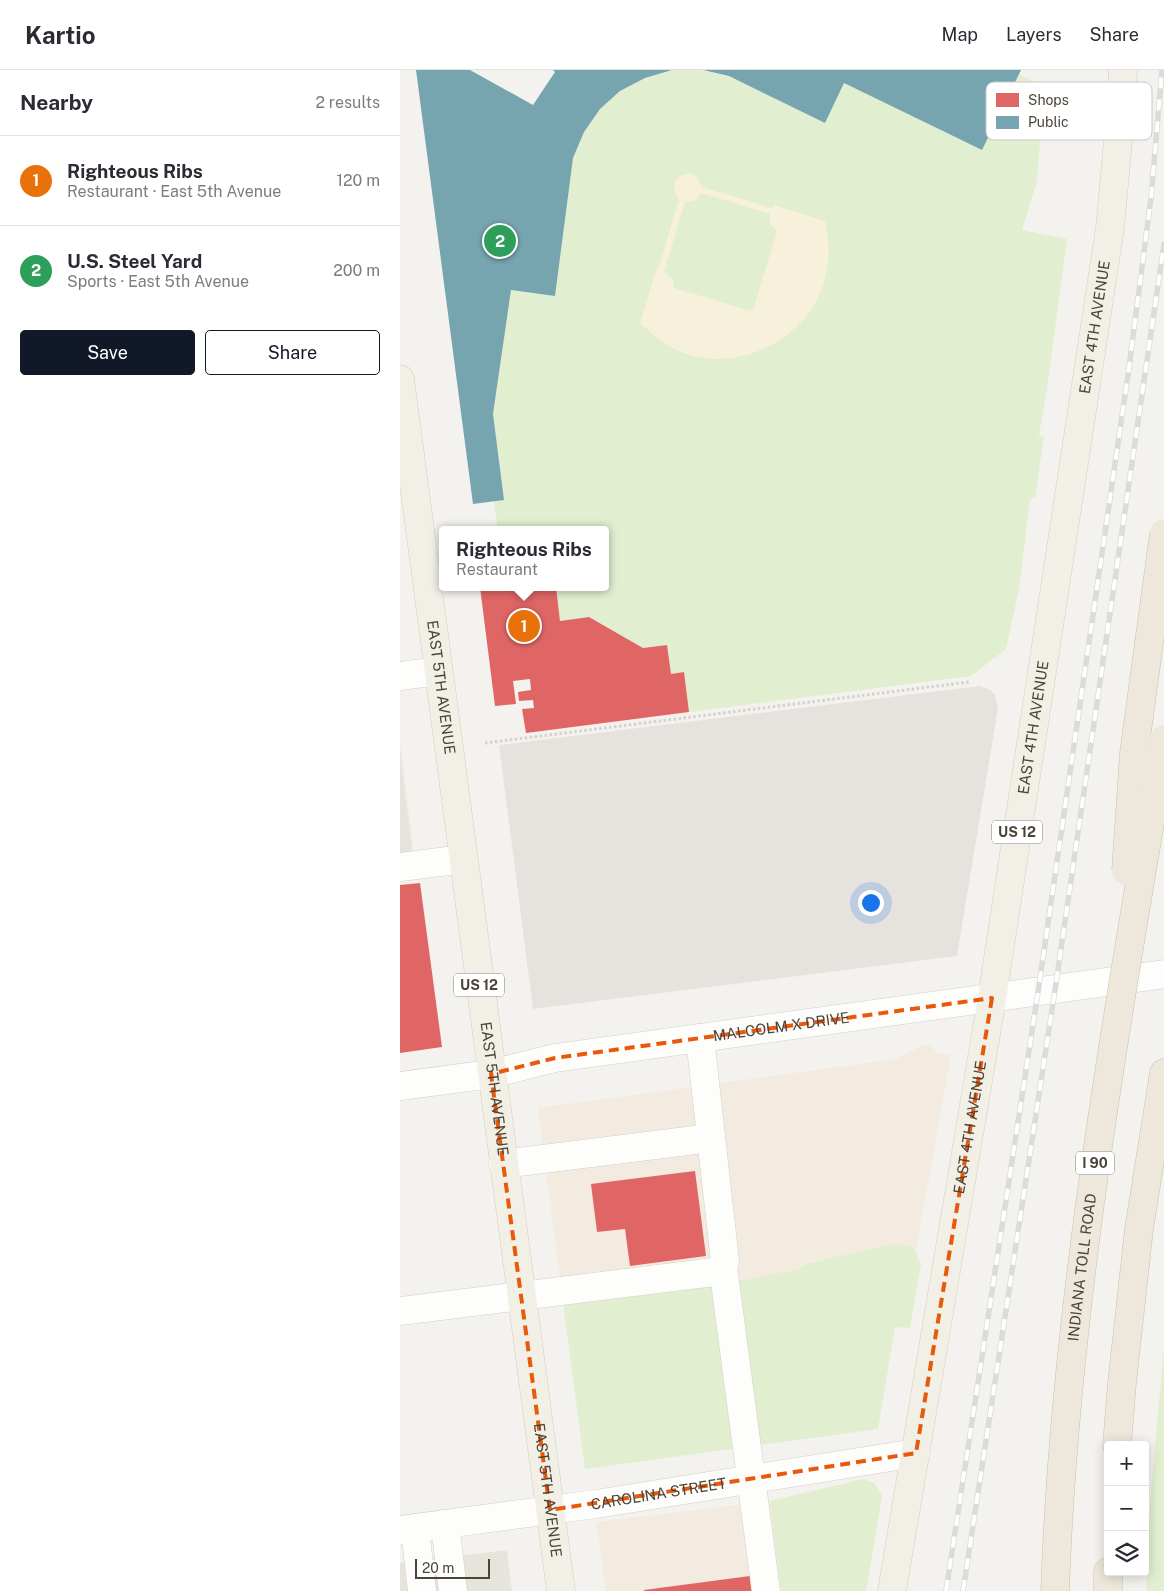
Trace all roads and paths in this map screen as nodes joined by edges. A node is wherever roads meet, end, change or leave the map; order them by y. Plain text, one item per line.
1 (1118, 140) edge
2 (400, 378) edge
3 (1164, 533) edge
4 (438, 671) junction
5 (400, 676) edge
6 (969, 682) dead end
7 (1164, 739) edge
8 (486, 743) dead end
9 (463, 859) junction
10 (400, 867) edge
11 (1164, 974) edge
12 (992, 998) junction
13 (700, 1038) junction
14 (1114, 1038) junction
15 (1164, 1073) edge
16 (491, 1074) junction
17 (400, 1086) edge
18 (711, 1138) junction
19 (503, 1164) junction
20 (723, 1267) junction
21 (522, 1295) junction
22 (400, 1311) edge
23 (1117, 1441) edge
24 (916, 1453) junction
25 (752, 1478) junction
26 (550, 1510) junction
27 (445, 1524) junction
28 (407, 1529) edge
29 (1108, 1576) edge
30 (422, 1591) edge
31 (453, 1591) edge
32 (560, 1591) edge
33 (766, 1591) edge
34 (892, 1591) edge
35 (1055, 1591) edge
36 (1108, 1591) edge

1 - 12 main road, EAST 4TH AVENUE / US 12
2 - 4 main road, EAST 5TH AVENUE / US 12
3 - 14 highway, bridge
4 - 5 street
4 - 9 main road, EAST 5TH AVENUE / US 12
6 - 8 path
7 - 14 highway, INDIANA TOLL ROAD / I 90, bridge
9 - 10 street
9 - 16 main road, EAST 5TH AVENUE / US 12
11 - 12 street, MALCOLM X DRIVE
12 - 13 street, MALCOLM X DRIVE
12 - 24 main road, EAST 4TH AVENUE / US 12
13 - 16 street, MALCOLM X DRIVE
13 - 18 street
14 - 35 highway, INDIANA TOLL ROAD / I 90, bridge
15 - 23 highway
16 - 17 street, MALCOLM X DRIVE
16 - 19 main road, EAST 5TH AVENUE / US 12
18 - 19 street
18 - 20 street
19 - 21 main road, EAST 5TH AVENUE / US 12
20 - 21 street
20 - 25 street
21 - 22 street
21 - 26 main road, EAST 5TH AVENUE / US 12
24 - 25 street, CAROLINA STREET
24 - 34 main road, EAST 4TH AVENUE / US 12
25 - 26 street, CAROLINA STREET
25 - 33 street
26 - 27 street, CAROLINA STREET
26 - 32 main road, EAST 5TH AVENUE / US 12
27 - 28 street, CAROLINA STREET
27 - 31 street
28 - 30 street
29 - 36 highway

